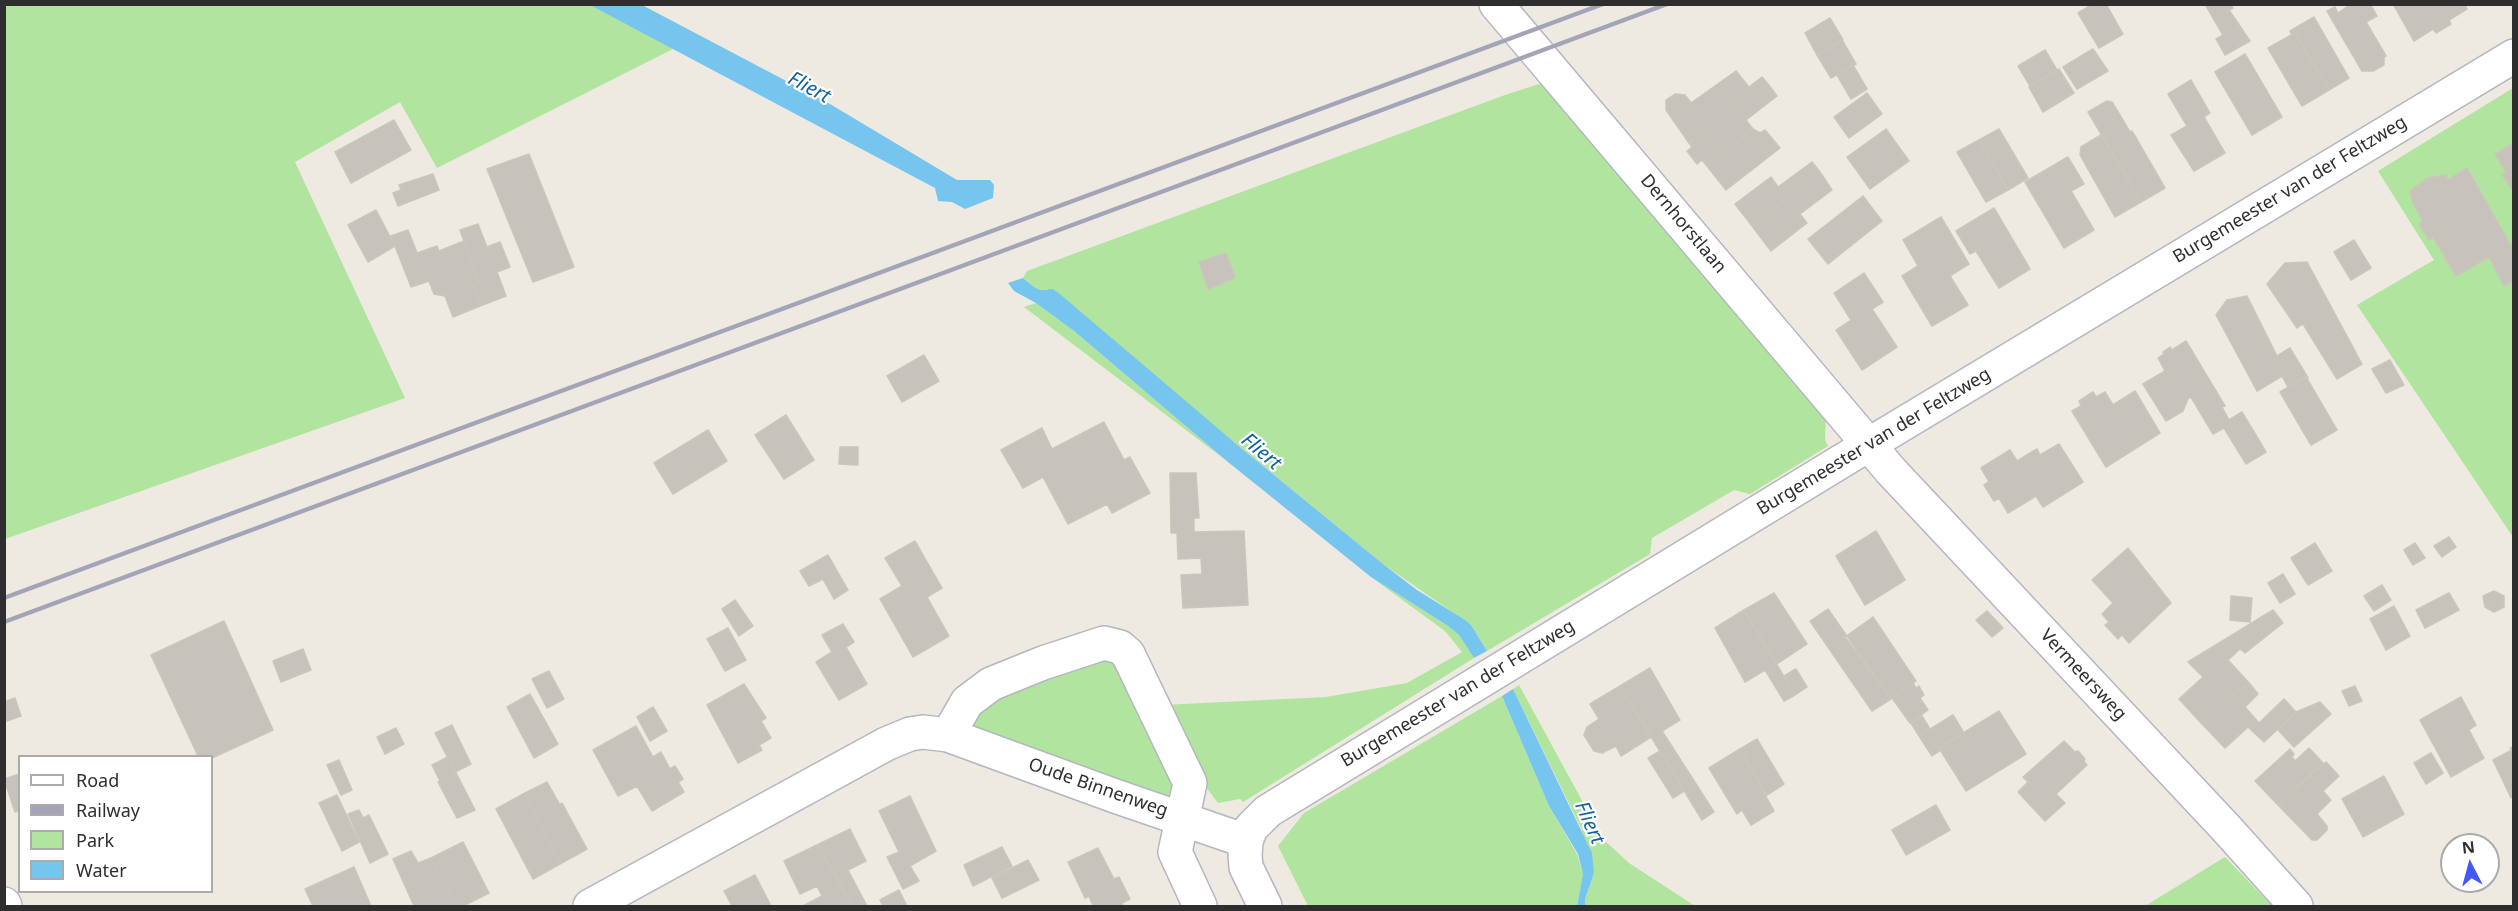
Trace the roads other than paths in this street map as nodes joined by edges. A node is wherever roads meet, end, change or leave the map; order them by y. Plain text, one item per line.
1 (1496, 4) edge
2 (2514, 56) edge
3 (1868, 445) junction
4 (948, 735) junction
5 (1182, 818) junction
6 (1246, 841) junction
7 (590, 906) edge
8 (1200, 906) edge
9 (1265, 906) edge
10 (2296, 906) edge

1 - 3 street, Dernhorstlaan
2 - 3 street, Burgemeester van der Feltzweg
3 - 6 street, Burgemeester van der Feltzweg
3 - 10 street, Vermeersweg
4 - 5 street, Oude Binnenweg
4 - 5 street, Oude Binnenweg
4 - 7 street, Oude Binnenweg
5 - 6 street
5 - 8 street
6 - 9 street

